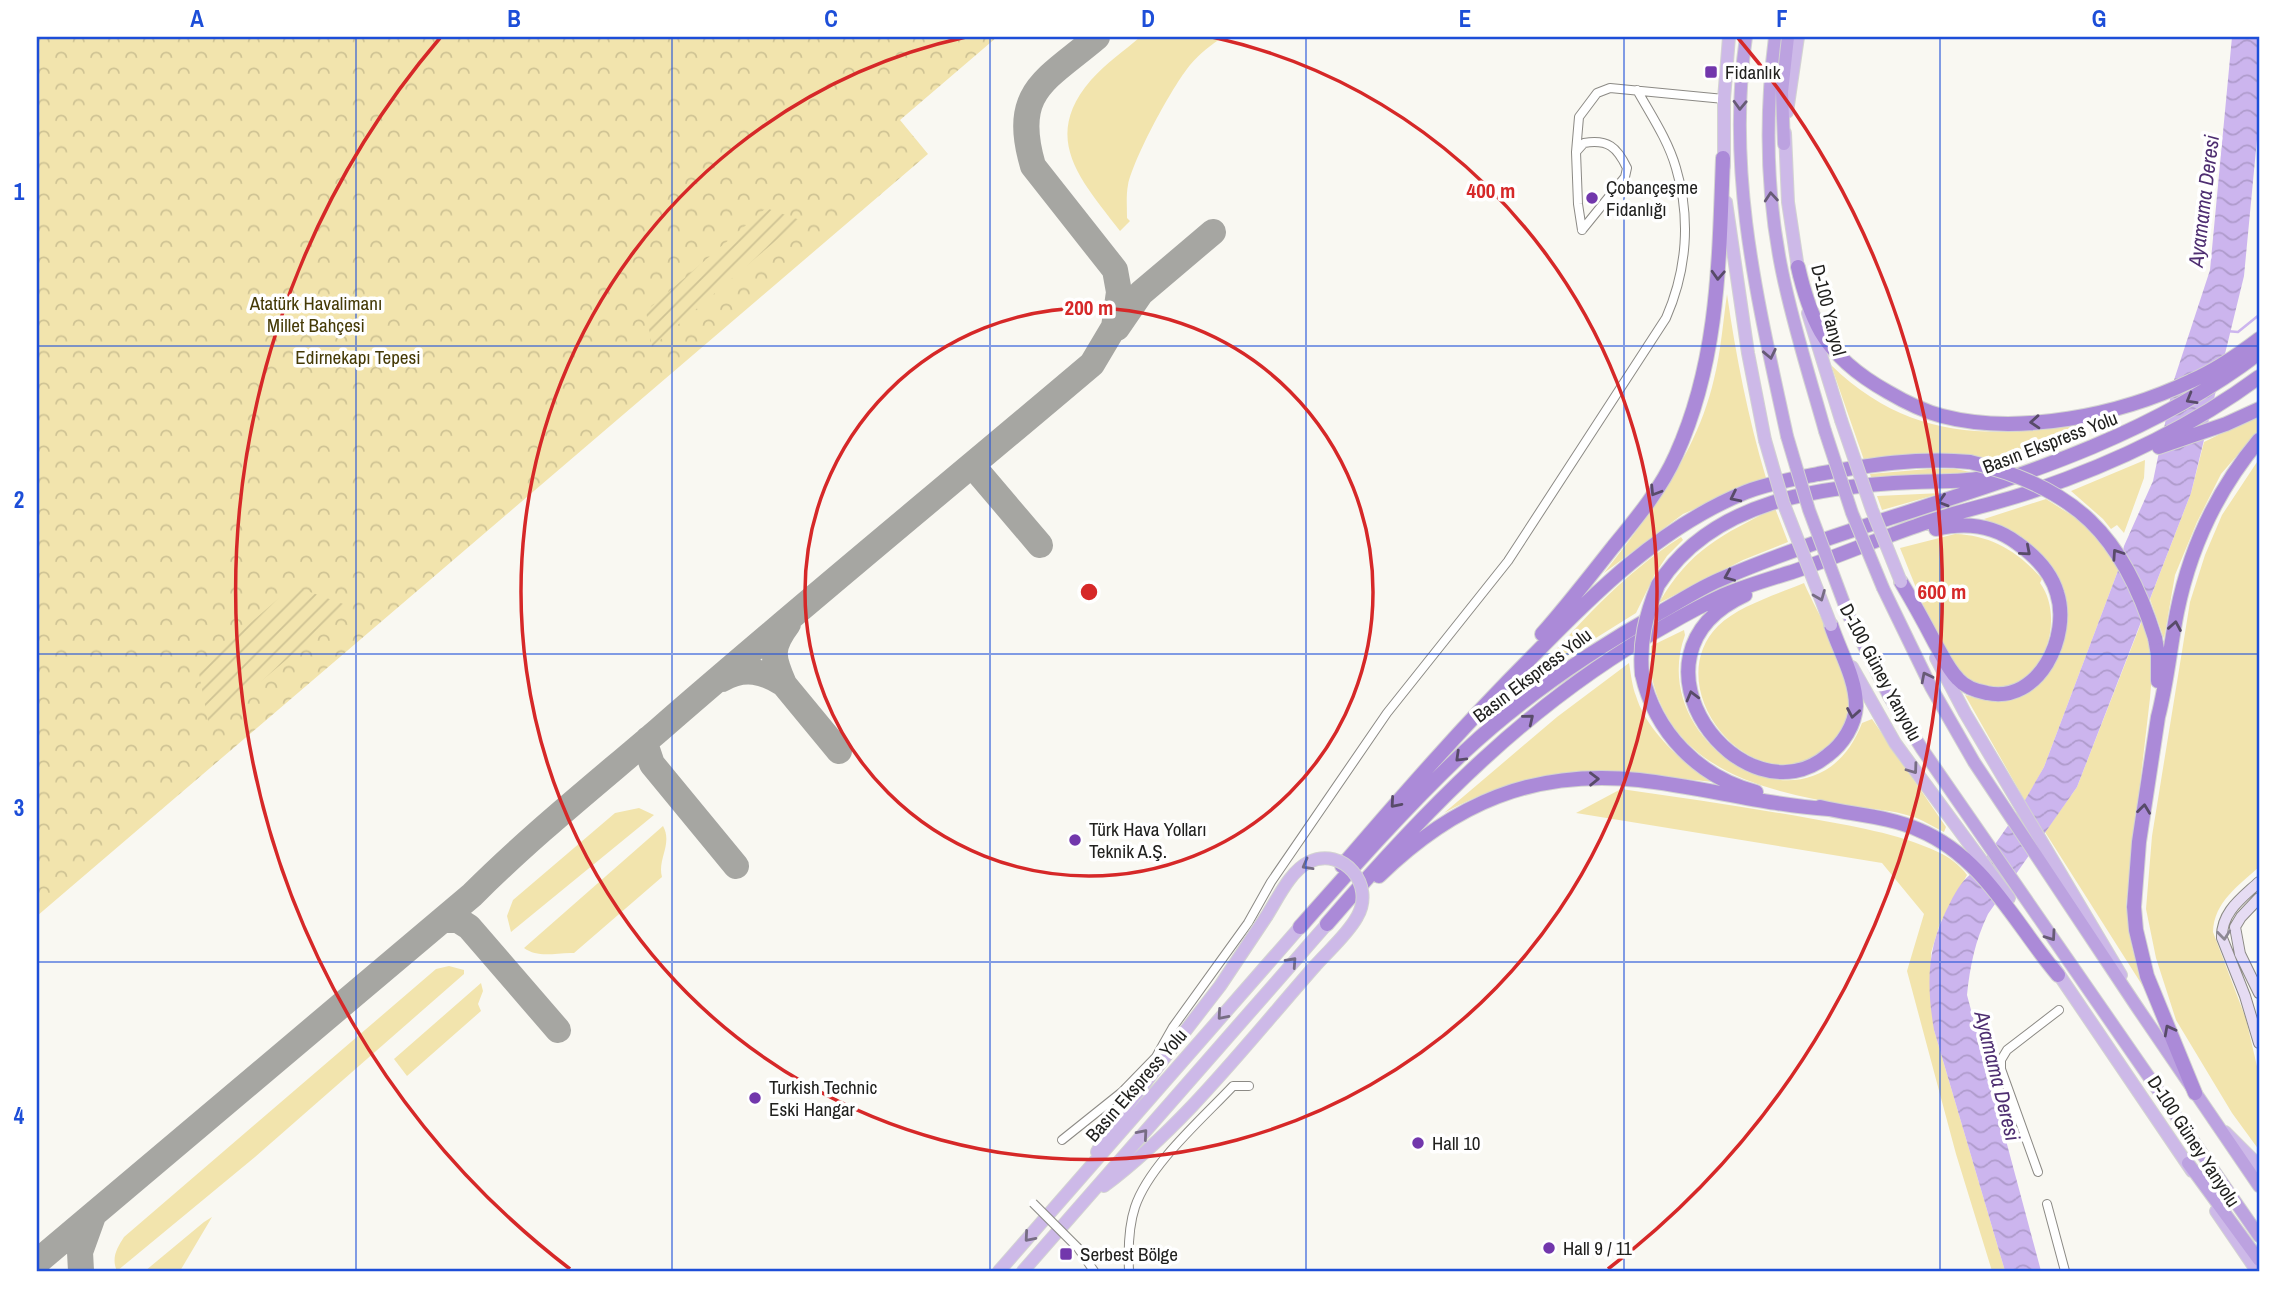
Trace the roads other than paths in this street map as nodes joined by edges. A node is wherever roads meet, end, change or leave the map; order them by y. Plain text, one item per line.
1 (1729, 37) edge
2 (1746, 37) edge
3 (1775, 37) edge
4 (1788, 37) edge
5 (1798, 37) edge
6 (1637, 90) junction
7 (1724, 99) junction
8 (1784, 144) junction
9 (1576, 152) junction
10 (1723, 158) junction
11 (1798, 267) junction
12 (2259, 339) edge
13 (2259, 353) edge
14 (2259, 377) edge
15 (2259, 409) edge
16 (2259, 440) edge
17 (2154, 445) junction
18 (2054, 462) junction
19 (1893, 535) junction
20 (1790, 572) junction
21 (1901, 582) junction
22 (1831, 625) junction
23 (1511, 678) junction
24 (2158, 717) junction
25 (1829, 809) junction
26 (2259, 882) edge
27 (2259, 898) edge
28 (1327, 924) junction
29 (1300, 927) junction
30 (2058, 975) junction
31 (2259, 993) edge
32 (2137, 1007) junction
33 (2059, 1010) dead end
34 (2259, 1043) edge
35 (1249, 1086) dead end
36 (2195, 1093) junction
37 (2218, 1128) junction
38 (1062, 1140) dead end
39 (1094, 1162) junction
40 (2188, 1163) junction
41 (2259, 1166) edge
42 (2038, 1172) dead end
43 (2259, 1186) edge
44 (1033, 1203) dead end
45 (1082, 1204) junction
46 (2047, 1204) dead end
47 (2259, 1236) edge
48 (2259, 1259) edge
49 (999, 1271) edge
50 (1023, 1271) edge
51 (1094, 1271) edge
52 (1129, 1271) edge
53 (2065, 1271) edge
54 (2257, 1271) edge

1 - 7 main road, D-100 Güney Yanyolu
2 -> 47 highway, bridge
32 -> 3 highway, bridge
4 - 8 highway
5 - 8 main road, D-100 Yanyol
6 - 7 street
6 - 9 street
6 - 38 street
7 - 10 main road, D-100 Güney Yanyolu
8 - 11 main road, D-100 Yanyol
9 - 9 street
10 -> 22 main road, D-100 Güney Yanyolu, bridge
10 -> 23 highway
12 -> 11 highway
11 - 21 main road, D-100 Yanyol, bridge
13 -> 18 highway, Basın Ekspress Yolu
14 - 17 highway
15 - 17 highway
24 -> 16 highway
17 - 19 highway, Basın Ekspress Yolu
18 - 25 highway, bridge
18 -> 29 highway, Basın Ekspress Yolu
19 - 20 highway, Basın Ekspress Yolu
19 -> 21 highway
22 -> 20 highway
28 -> 20 highway, Basın Ekspress Yolu
21 - 32 main road, D-100 Yanyol
22 -> 30 main road, D-100 Güney Yanyolu
24 -> 23 highway, bridge
23 -> 29 highway
36 -> 24 highway
28 -> 25 highway
25 - 30 highway
26 -> 34 main road
27 - 31 main road
45 -> 28 main road, Basın Ekspress Yolu
29 -> 39 main road, Basın Ekspress Yolu
30 - 40 main road, D-100 Güney Yanyolu
32 - 36 highway
33 - 42 street
35 - 52 street
36 - 37 highway
37 - 41 main road
37 - 43 highway
45 -> 39 main road, bridge
39 -> 49 main road, Basın Ekspress Yolu
40 - 48 highway
40 - 54 main road, D-100 Güney Yanyolu
44 - 51 street, bridge
45 - 50 main road, Basın Ekspress Yolu
46 - 53 street

